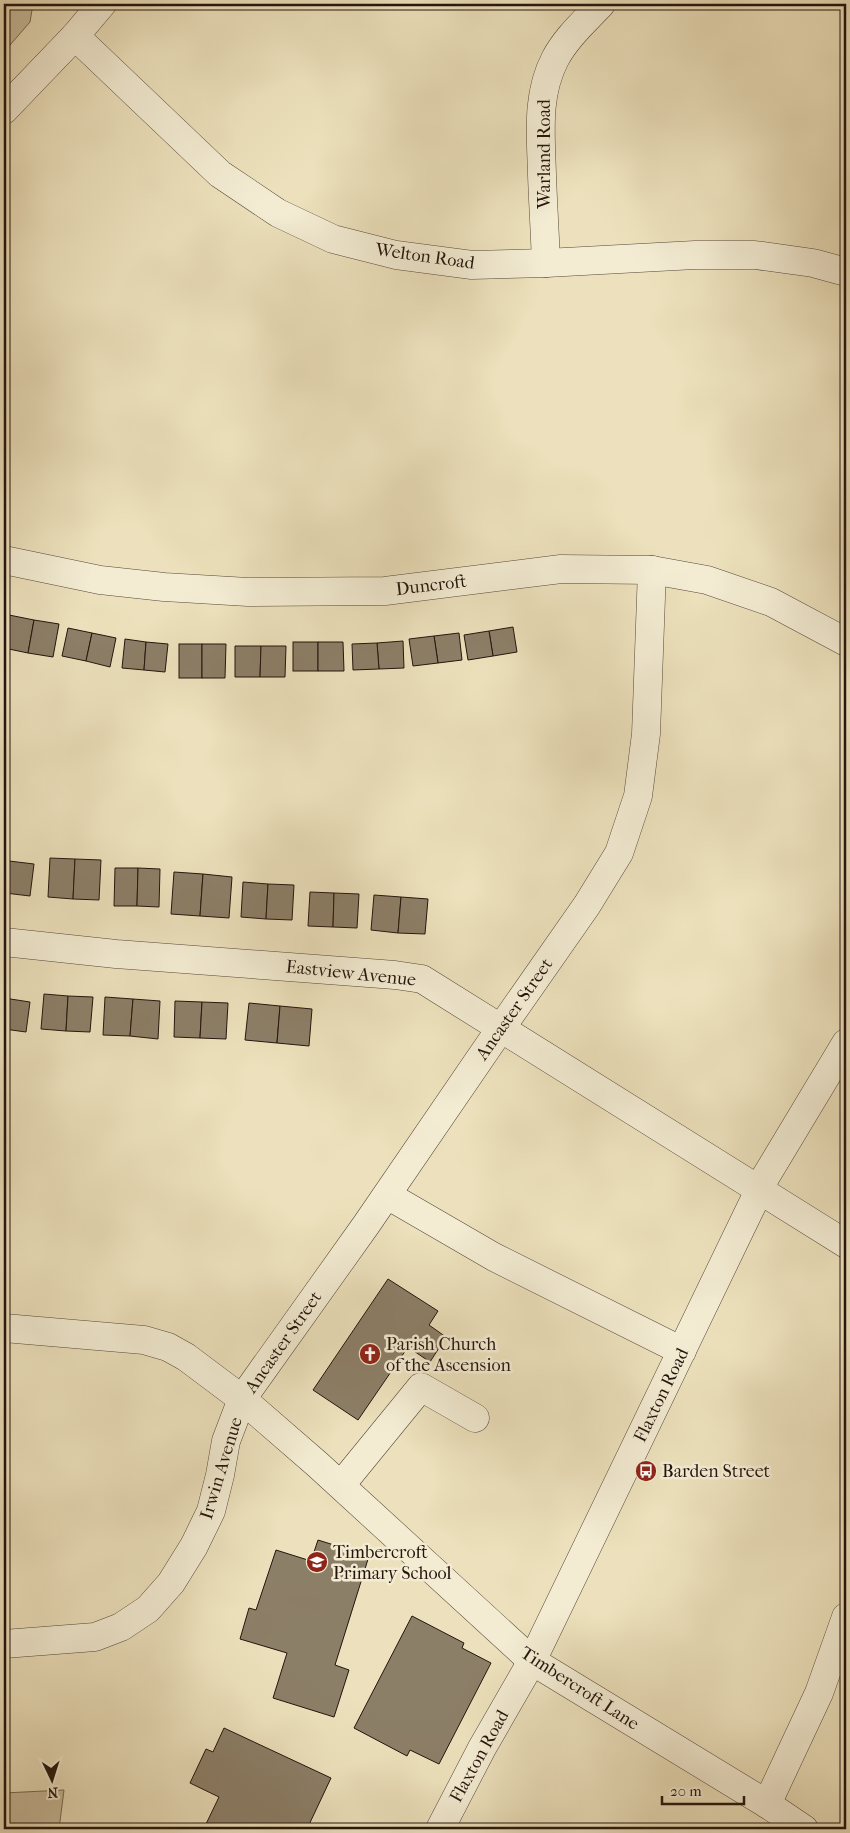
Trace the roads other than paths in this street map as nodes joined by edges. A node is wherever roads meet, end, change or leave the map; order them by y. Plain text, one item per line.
1 (102, 4) edge
2 (602, 4) edge
3 (75, 36) junction
4 (4, 110) edge
5 (546, 263) junction
6 (846, 272) edge
7 (4, 560) edge
8 (652, 570) junction
9 (846, 642) edge
10 (4, 942) edge
11 (500, 1028) junction
12 (846, 1044) edge
13 (760, 1190) junction
14 (387, 1195) junction
15 (846, 1244) edge
16 (4, 1328) edge
17 (682, 1352) junction
18 (242, 1399) junction
19 (474, 1418) dead end
20 (341, 1485) junction
21 (846, 1617) edge
22 (4, 1644) edge
23 (532, 1661) junction
24 (768, 1804) junction
25 (440, 1829) edge
26 (804, 1829) edge

1 - 3 street
2 - 5 street, Warland Road
3 - 4 street
3 - 5 street, Welton Road
5 - 6 street, Welton Road
7 - 8 street, Duncroft
8 - 9 street, Duncroft
8 - 11 street, Ancaster Street
10 - 11 street, Eastview Avenue
11 - 13 street, Eastview Avenue
11 - 14 street, Ancaster Street
12 - 13 street, Flaxton Road
13 - 15 street, Eastview Avenue
13 - 17 street, Flaxton Road
14 - 17 street
14 - 18 street, Ancaster Street
16 - 18 street, Timbercroft Lane
17 - 23 street, Flaxton Road
18 - 20 street, Timbercroft Lane
18 - 22 street, Irwin Avenue
19 - 20 street
20 - 23 street, Timbercroft Lane
21 - 24 street
23 - 24 street, Timbercroft Lane
23 - 25 street, Flaxton Road
24 - 26 street, Timbercroft Lane

